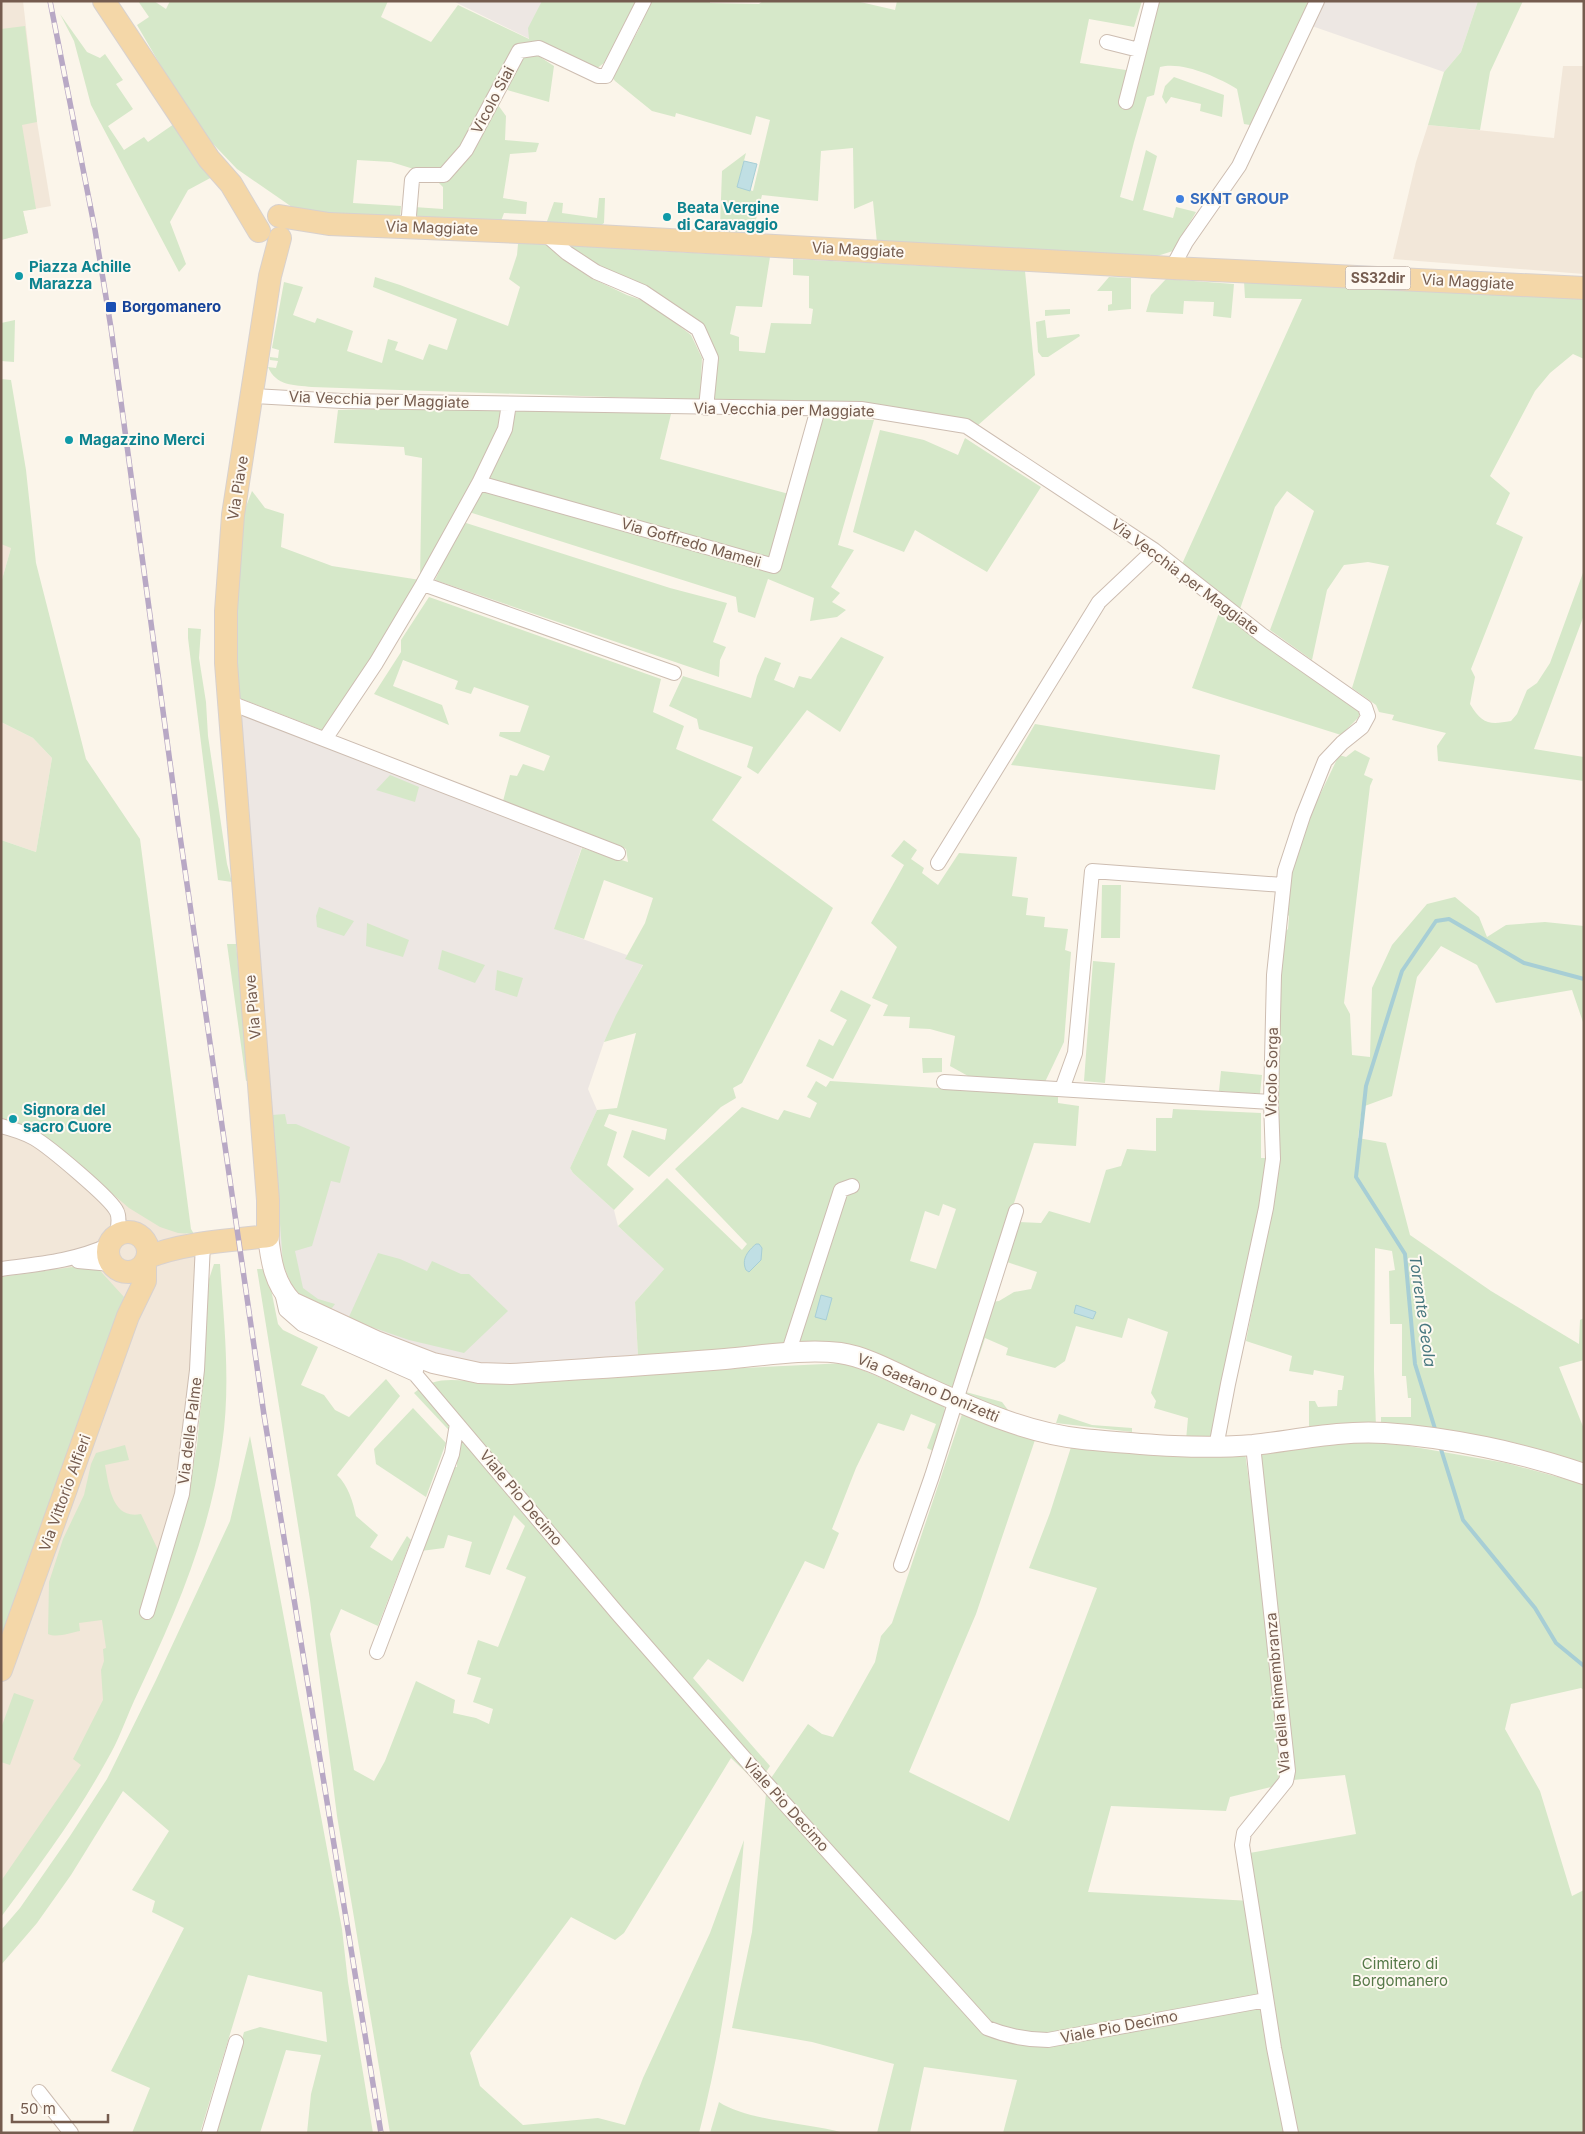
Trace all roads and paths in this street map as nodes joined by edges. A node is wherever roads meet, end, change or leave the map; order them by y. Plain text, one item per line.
1 (104, 1) edge
2 (644, 1) edge
3 (1152, 1) edge
4 (1317, 1) edge
5 (1107, 42) dead end
6 (1139, 50) junction
7 (1126, 102) dead end
8 (408, 227) junction
9 (273, 229) junction
10 (544, 232) junction
11 (1172, 268) junction
12 (1584, 288) edge
13 (253, 396) junction
14 (510, 404) junction
15 (706, 408) junction
16 (818, 409) junction
17 (479, 483) junction
18 (1154, 550) junction
19 (423, 584) junction
20 (674, 673) dead end
21 (228, 702) junction
22 (1368, 716) joint
23 (325, 739) junction
24 (618, 853) dead end
25 (938, 863) dead end
26 (1283, 885) junction
27 (944, 1082) dead end
28 (1062, 1089) junction
29 (1271, 1102) junction
30 (1, 1126) edge
31 (852, 1186) dead end
32 (1016, 1211) dead end
33 (140, 1236) junction
34 (268, 1236) junction
35 (197, 1245) junction
36 (114, 1254) junction
37 (147, 1260) junction
38 (1, 1269) edge
39 (128, 1316) junction
40 (788, 1354) junction
41 (417, 1366) junction
42 (956, 1400) junction
43 (458, 1424) junction
44 (1253, 1445) junction
45 (1216, 1447) junction
46 (1584, 1474) edge
47 (901, 1564) dead end
48 (147, 1612) dead end
49 (376, 1652) dead end
50 (3, 1657) edge
51 (1266, 2000) junction
52 (236, 2042) dead end
53 (38, 2092) dead end
54 (71, 2133) edge
55 (209, 2133) edge
56 (1291, 2133) edge

1 - 9 main road
2 - 8 street, Vicolo Siai
3 - 6 street
4 - 11 street
5 - 6 street
6 - 7 street
8 - 9 main road, Via Maggiate
8 - 10 main road, Via Maggiate
9 - 13 main road, Via Piave
10 - 11 main road, Via Maggiate
10 - 15 street
11 - 12 main road, Via Maggiate / SS32dir
13 - 14 street, Via Vecchia per Maggiate
13 - 21 main road, Via Piave
14 - 15 street, Via Vecchia per Maggiate
14 - 17 street
15 - 16 street, Via Vecchia per Maggiate
16 - 17 street, Via Goffredo Mameli
16 - 18 street, Via Vecchia per Maggiate
17 - 19 street
18 - 22 street, Via Vecchia per Maggiate
18 - 25 street
19 - 20 street
19 - 23 street
21 - 23 street
21 - 34 main road, Via Piave
22 - 26 street, Vicolo Sorga
23 - 24 street
26 - 28 street
26 - 29 street, Vicolo Sorga
27 - 28 street
28 - 29 street
29 - 45 street, Vicolo Sorga
30 - 36 street
31 - 40 street
32 - 42 street
33 - 35 main road
33 - 36 main road
33 - 37 main road
34 - 35 main road
34 - 41 street, Via Gaetano Donizetti
35 - 37 main road
35 - 48 street, Via delle Palme
36 - 37 main road
36 - 38 street
36 - 39 main road
37 - 39 main road
39 - 50 main road, Via Vittorio Alfieri
40 - 41 street, Via Gaetano Donizetti
40 - 42 street, Via Gaetano Donizetti
41 - 43 street, Viale Pio Decimo
42 - 45 street, Via Gaetano Donizetti
42 - 47 street
43 - 49 street
43 - 51 street, Viale Pio Decimo
44 - 45 street, Via Gaetano Donizetti
44 - 46 street, Via Gaetano Donizetti
44 - 51 street, Via della Rimembranza
51 - 56 street, Via della Rimembranza
52 - 55 street
53 - 54 street

